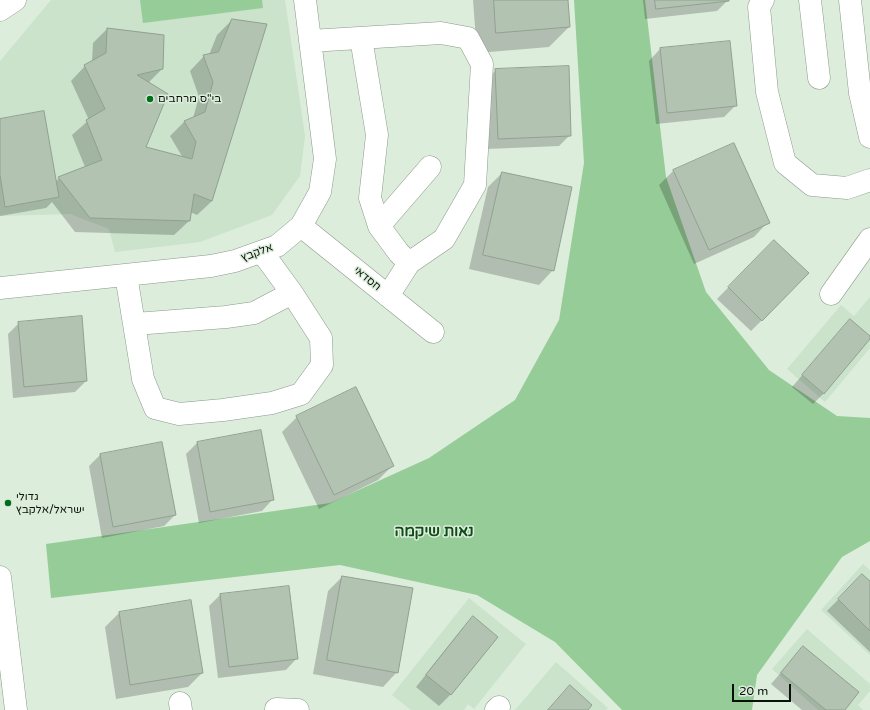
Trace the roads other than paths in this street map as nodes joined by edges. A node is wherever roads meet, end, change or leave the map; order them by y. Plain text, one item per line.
1 (15, 0) edge
2 (305, 0) edge
3 (763, 0) edge
4 (810, 0) edge
5 (850, 0) edge
6 (0, 10) edge
7 (361, 38) junction
8 (310, 41) junction
9 (820, 78) dead end
10 (870, 137) edge
11 (430, 167) dead end
12 (870, 180) edge
13 (301, 226) junction
14 (379, 226) junction
15 (870, 239) edge
16 (262, 252) junction
17 (409, 263) junction
18 (126, 275) junction
19 (0, 288) edge
20 (292, 293) junction
21 (831, 294) dead end
22 (388, 296) junction
23 (135, 324) junction
24 (433, 332) dead end
25 (0, 577) edge
26 (276, 709) dead end
27 (16, 710) edge
28 (298, 710) edge

1 - 6 street
2 - 8 street, אלקבץ
3 - 12 street
4 - 9 street
5 - 10 street
7 - 8 street
7 - 14 street
7 - 17 street
8 - 13 street, אלקבץ
11 - 14 street
13 - 16 street, אלקבץ
13 - 22 street, חסדאי
14 - 17 street
15 - 21 street
16 - 18 street, אלקבץ
16 - 20 street
17 - 22 street
18 - 19 street, אלקבץ
18 - 23 street
20 - 23 street
20 - 23 street
22 - 24 street, חסדאי
25 - 27 street
26 - 28 street

